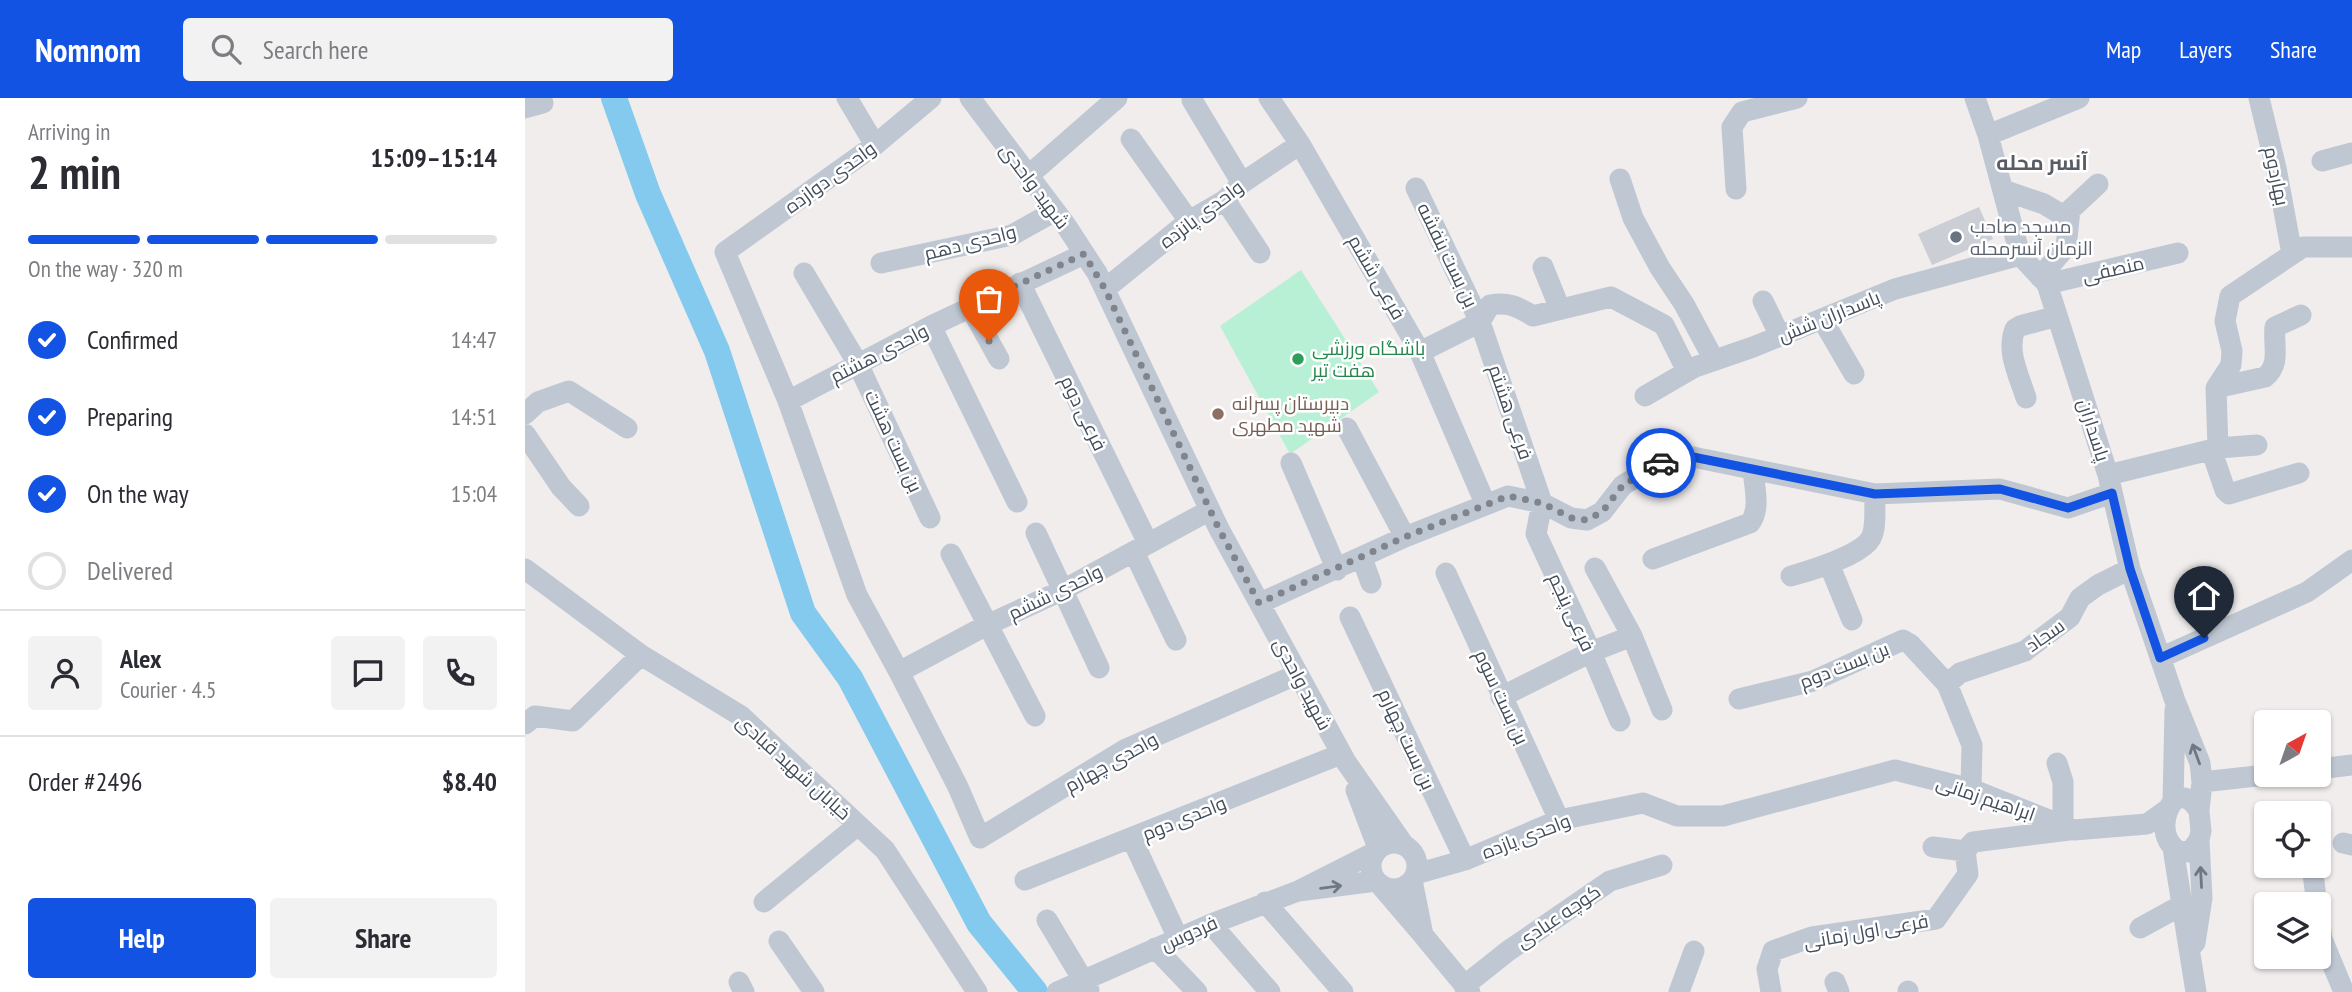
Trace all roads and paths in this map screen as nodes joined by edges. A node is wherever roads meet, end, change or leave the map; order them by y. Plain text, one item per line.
1 (847, 98) edge
2 (931, 98) edge
3 (970, 98) edge
4 (1117, 98) edge
5 (1269, 98) edge
6 (1797, 98) edge
7 (1975, 98) edge
8 (2079, 98) edge
9 (2259, 98) edge
10 (1192, 100) dead end
11 (1988, 135) junction
12 (1131, 139) dead end
13 (1300, 144) junction
14 (876, 145) junction
15 (2352, 153) edge
16 (2322, 161) dead end
17 (1028, 176) junction
18 (1620, 179) dead end
19 (1242, 183) junction
20 (2098, 184) dead end
21 (1416, 188) dead end
22 (1736, 189) dead end
23 (2003, 190) junction
24 (1225, 200) junction
25 (1055, 211) junction
26 (2070, 219) junction
27 (1189, 221) junction
28 (2352, 247) edge
29 (1261, 253) dead end
30 (2178, 253) dead end
31 (1084, 254) junction
32 (2292, 254) junction
33 (2020, 255) junction
34 (881, 263) dead end
35 (1543, 267) dead end
36 (804, 273) dead end
37 (2044, 281) junction
38 (1020, 283) junction
39 (1105, 289) junction
40 (1763, 300) dead end
41 (1684, 304) junction
42 (970, 307) junction
43 (1560, 309) junction
44 (2301, 315) dead end
45 (2057, 316) junction
46 (1822, 318) junction
47 (1480, 322) junction
48 (1664, 325) junction
49 (931, 326) junction
50 (1780, 335) junction
51 (1420, 352) junction
52 (999, 359) dead end
53 (1714, 360) junction
54 (858, 364) junction
55 (1687, 371) junction
56 (1854, 374) dead end
57 (2215, 388) junction
58 (1645, 396) dead end
59 (2026, 398) dead end
60 (788, 401) junction
61 (525, 414) edge
62 (627, 428) dead end
63 (1347, 428) dead end
64 (525, 434) edge
65 (2257, 445) dead end
66 (2215, 450) junction
67 (1291, 463) dead end
68 (1753, 469) junction
69 (2299, 473) dead end
70 (2110, 484) junction
71 (1875, 494) junction
72 (1017, 502) dead end
73 (1485, 503) junction
74 (1542, 503) junction
75 (579, 506) dead end
76 (1210, 510) junction
77 (930, 518) dead end
78 (1036, 533) dead end
79 (1405, 537) junction
80 (1141, 548) junction
81 (951, 554) dead end
82 (1362, 558) junction
83 (1653, 559) dead end
84 (2352, 560) edge
85 (1829, 564) junction
86 (1595, 568) dead end
87 (525, 569) edge
88 (2130, 569) junction
89 (1336, 570) junction
90 (1446, 573) dead end
91 (1791, 576) dead end
92 (1371, 583) dead end
93 (1063, 590) junction
94 (1259, 603) junction
95 (1350, 617) dead end
96 (1852, 621) dead end
97 (987, 625) junction
98 (1632, 636) junction
99 (1176, 640) dead end
100 (1591, 652) junction
101 (641, 655) junction
102 (2160, 658) junction
103 (1099, 668) dead end
104 (899, 671) junction
105 (1298, 674) junction
106 (1947, 684) junction
107 (1501, 697) junction
108 (1739, 699) dead end
109 (2175, 701) junction
110 (1662, 710) dead end
111 (1035, 716) dead end
112 (1620, 721) dead end
113 (525, 724) edge
114 (1344, 758) junction
115 (2057, 763) dead end
116 (2352, 765) edge
117 (2331, 768) edge
118 (2254, 776) edge
119 (2203, 782) junction
120 (1971, 789) junction
121 (2171, 805) junction
122 (2199, 811) junction
123 (1677, 816) joint
124 (1559, 820) junction
125 (2147, 824) junction
126 (858, 825) junction
127 (2068, 827) junction
128 (1132, 839) junction
129 (2199, 840) junction
130 (1404, 845) junction
131 (2171, 845) junction
132 (1933, 847) dead end
133 (1376, 851) junction
134 (1965, 851) junction
135 (1465, 860) junction
136 (1662, 865) dead end
137 (1414, 877) junction
138 (1025, 880) dead end
139 (1378, 883) junction
140 (1298, 891) junction
141 (764, 902) dead end
142 (1265, 902) junction
143 (2182, 905) junction
144 (1047, 920) dead end
145 (1211, 923) junction
146 (2140, 928) dead end
147 (1423, 935) junction
148 (1178, 938) junction
149 (779, 941) dead end
150 (1155, 948) junction
151 (1694, 951) dead end
152 (2331, 956) edge
153 (2191, 963) junction
154 (2347, 985) edge
155 (1086, 987) edge
156 (1467, 989) edge
157 (814, 992) edge
158 (977, 992) edge
159 (1058, 992) edge
160 (1197, 992) edge
161 (1270, 992) edge
162 (1343, 992) edge
163 (1679, 992) edge
164 (1771, 992) edge
165 (2196, 992) edge

1 - 14 street
2 - 14 street, واحدی دوازده
3 - 17 street, شهید واحدی
4 - 17 street
5 - 13 street, فرعی ششم
6 - 22 street
7 - 11 street, پاسداران
8 - 11 street
9 - 32 street, بهاردوم
10 - 19 street
11 - 23 street, پاسداران
12 - 27 street
13 - 19 street, واحدی پانزده
13 - 51 street, فرعی ششم
14 - 60 street, واحدی دوازده
15 - 16 street
17 - 25 street, شهید واحدی
18 - 41 street
19 - 24 street, واحدی پانزده
20 - 26 street
21 - 47 street, بن بست بنفشه
23 - 26 street
23 - 33 street, پاسداران
24 - 27 street, واحدی پانزده
24 - 29 street
25 - 31 street, شهید واحدی
25 - 34 street, واحدی دهم
26 - 37 street
27 - 39 street, واحدی پانزده
28 - 32 street
30 - 37 street, منصفی
31 - 38 street, واحدی هشتم
31 - 39 street, شهید واحدی
32 - 57 street
33 - 37 street, پاسداران
33 - 46 street, پاسداران شش
35 - 43 street
36 - 54 street, بن بست هشت
37 - 45 street, پاسداران
38 - 42 street, واحدی هشتم
38 - 80 street, فرعی دوم
39 - 76 street, شهید واحدی
40 - 50 street
41 - 48 street
41 - 53 street
42 - 49 street, واحدی هشتم
42 - 52 street
43 - 47 street
43 - 48 street
44 - 57 street
45 - 59 street
45 - 70 street, پاسداران
46 - 50 street, پاسداران شش
46 - 56 street
47 - 51 street
47 - 74 street, فرعی هشتم
48 - 55 street
49 - 54 street, واحدی هشتم
49 - 72 street
50 - 53 street, پاسداران شش
51 - 73 street, فرعی ششم
53 - 55 street, پاسداران شش
54 - 60 street, واحدی هشتم
54 - 77 street, بن بست هشت
55 - 58 street, پاسداران شش
57 - 66 street
60 - 104 street
61 - 62 street
63 - 79 street
64 - 75 street
65 - 66 street
66 - 69 street
66 - 70 street
67 - 89 street
68 - 71 street
68 - 74 street
68 - 83 street
70 - 71 street
70 - 88 street, پاسداران
71 - 85 street
73 - 74 street
73 - 79 street
74 - 100 street, فرعی پنجم
76 - 80 street, واحدی ششم
76 - 94 street, شهید واحدی
78 - 93 street
79 - 82 street
80 - 93 street, واحدی ششم
80 - 99 street, فرعی دوم
81 - 97 street
82 - 89 street
82 - 92 street
84 - 102 street
85 - 91 street
85 - 96 street
86 - 98 street
87 - 101 street, خیابان شهید قبادی
88 - 102 street, پاسداران
88 - 106 street, سجاد
89 - 94 street
90 - 107 street, بن بست سوم
93 - 97 street, واحدی ششم
93 - 103 street
94 - 105 street, شهید واحدی
95 - 135 street, بن بست چهارم
97 - 104 street, واحدی ششم
97 - 111 street
98 - 100 street
98 - 110 street
100 - 107 street
100 - 112 street, فرعی پنجم
101 - 113 street
101 - 126 street, خیابان شهید قبادی
102 - 109 street, پاسداران
104 - 105 street, واحدی چهارم
105 - 114 street, شهید واحدی
106 - 108 street, بن بست دوم
106 - 120 street, بن بست دوم
107 - 124 street, بن بست سوم
119 -> 109 street, پاسداران
109 - 121 street
114 - 128 street, واحدی دوم
114 - 130 street
114 - 133 street
115 - 127 street
116 - 117 street
118 - 119 street
119 - 122 street, پاسداران
120 - 123 street, ابراهیم زمانی
120 - 127 street, ابراهیم زمانی
121 - 122 street
121 - 125 street
121 - 131 street
122 - 129 street
123 - 124 street, واحدی یازده
124 - 135 street, واحدی یازده
125 - 127 street, ابراهیم زمانی
125 - 131 street
126 - 141 street
126 - 158 street, خیابان شهید قبادی
127 - 134 street
128 - 138 street, واحدی دوم
128 - 148 street
129 - 131 street
153 -> 129 street
130 - 133 street
130 - 137 street
131 - 143 street
132 - 134 street
133 - 139 street
133 - 140 street
134 - 164 street, فرعی اول زمانی
135 - 137 street, واحدی یازده
136 - 156 street, کوچه عبادی
137 - 139 street
137 - 147 street
140 -> 139 street
139 - 147 street
140 - 142 street, فردوس
142 - 145 street, فردوس
142 - 162 street
143 - 146 street
143 - 153 street
144 - 155 street
145 - 148 street, فردوس
145 - 161 street
147 - 156 street
148 - 150 street, فردوس
149 - 157 street
150 - 155 street, فردوس
150 - 160 street
151 - 163 street
152 - 154 street
153 - 165 street
155 - 159 street, فردوس

